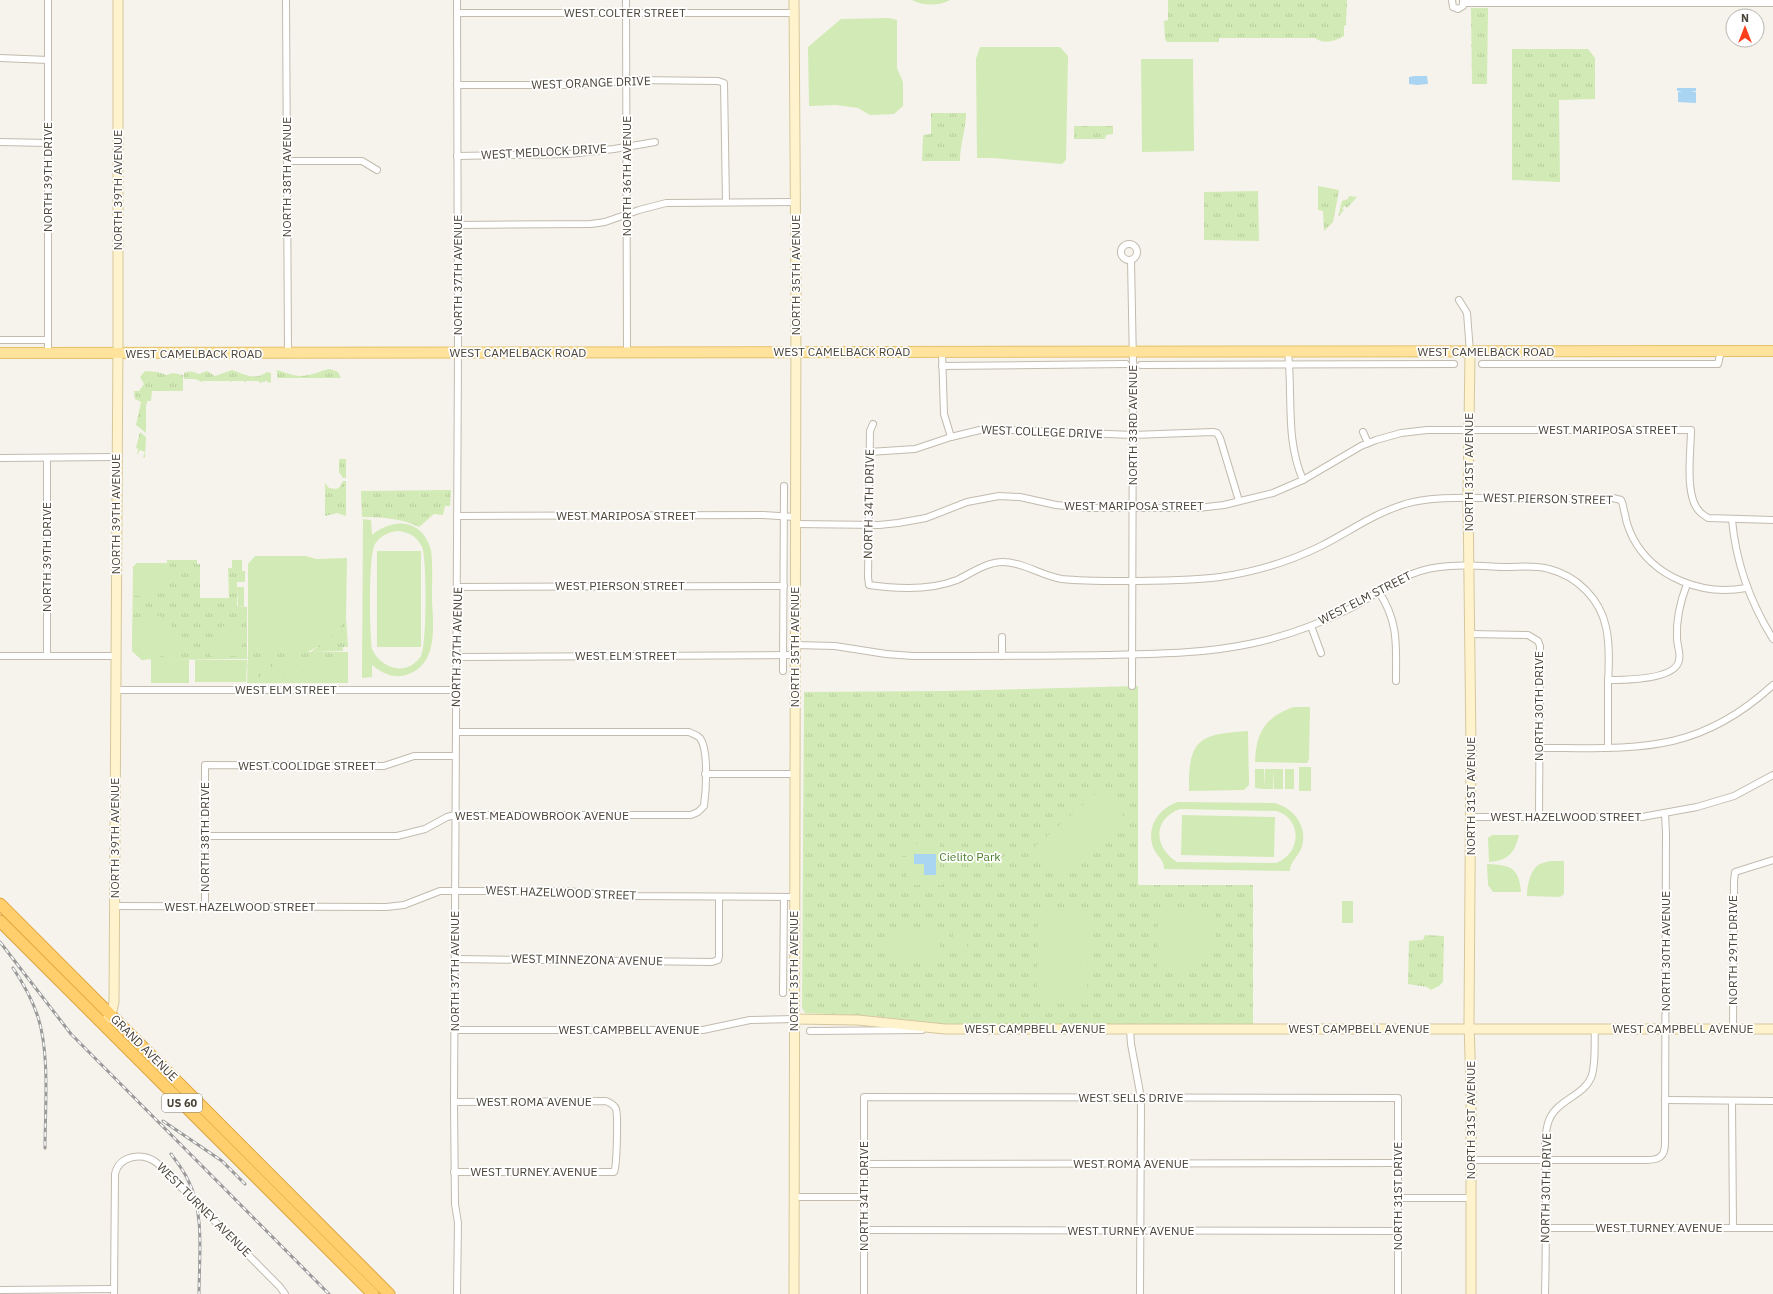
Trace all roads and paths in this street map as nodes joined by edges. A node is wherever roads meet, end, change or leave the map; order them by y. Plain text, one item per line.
1 (48, 0) edge
2 (118, 0) edge
3 (286, 0) edge
4 (457, 0) edge
5 (626, 0) edge
6 (794, 0) edge
7 (1452, 0) edge
8 (1463, 2) edge
9 (1553, 2) edge
10 (1773, 2) edge
11 (794, 12) junction
12 (457, 13) junction
13 (626, 13) junction
14 (0, 58) edge
15 (48, 60) junction
16 (626, 81) junction
17 (457, 85) junction
18 (0, 142) edge
19 (655, 142) dead end
20 (48, 143) junction
21 (626, 147) junction
22 (457, 156) junction
23 (287, 161) junction
24 (377, 170) dead end
25 (726, 202) junction
26 (796, 202) junction
27 (627, 215) junction
28 (458, 225) junction
29 (1131, 260) dead end
30 (1459, 300) dead end
31 (0, 340) edge
32 (48, 340) junction
33 (1592, 351) junction
34 (1720, 351) junction
35 (1773, 351) edge
36 (627, 352) junction
37 (796, 352) junction
38 (942, 352) junction
39 (1035, 352) junction
40 (1133, 352) junction
41 (1212, 352) junction
42 (1288, 352) junction
43 (1380, 352) junction
44 (1470, 352) junction
45 (0, 353) edge
46 (288, 353) junction
47 (458, 353) junction
48 (48, 354) junction
49 (118, 354) junction
50 (1126, 364) dead end
51 (1141, 364) dead end
52 (1212, 364) junction
53 (1289, 364) junction
54 (1380, 364) junction
55 (1454, 364) dead end
56 (1482, 364) dead end
57 (1593, 364) junction
58 (1036, 365) junction
59 (942, 366) junction
60 (873, 424) dead end
61 (1470, 430) junction
62 (1363, 432) dead end
63 (1133, 435) junction
64 (951, 437) junction
65 (1368, 443) junction
66 (869, 452) junction
67 (116, 457) junction
68 (0, 458) edge
69 (47, 458) junction
70 (1303, 480) junction
71 (784, 486) dead end
72 (1468, 498) junction
73 (1239, 501) junction
74 (1133, 508) junction
75 (457, 516) junction
76 (784, 516) junction
77 (795, 520) junction
78 (1732, 520) junction
79 (1773, 520) edge
80 (868, 525) junction
81 (1469, 566) junction
82 (1133, 581) junction
83 (1687, 584) junction
84 (869, 585) joint
85 (784, 586) junction
86 (457, 587) junction
87 (1746, 588) junction
88 (1379, 592) junction
89 (1311, 626) junction
90 (1469, 634) junction
91 (1002, 637) dead end
92 (1773, 639) edge
93 (795, 645) junction
94 (1321, 653) dead end
95 (1132, 654) junction
96 (783, 655) junction
97 (795, 655) junction
98 (0, 656) edge
99 (47, 656) junction
100 (115, 656) junction
101 (1002, 656) junction
102 (456, 657) junction
103 (783, 671) dead end
104 (1608, 680) junction
105 (1396, 681) dead end
106 (1773, 685) edge
107 (1132, 686) dead end
108 (115, 690) junction
109 (456, 690) junction
110 (456, 732) junction
111 (1539, 748) junction
112 (1608, 748) junction
113 (455, 756) junction
114 (205, 766) joint
115 (705, 774) junction
116 (794, 774) junction
117 (1773, 775) edge
118 (1665, 814) junction
119 (455, 815) junction
120 (1471, 817) junction
121 (1539, 818) junction
122 (205, 836) junction
123 (1773, 860) edge
124 (455, 890) junction
125 (719, 897) junction
126 (784, 897) junction
127 (794, 897) junction
128 (0, 904) edge
129 (115, 906) junction
130 (205, 908) junction
131 (0, 921) edge
132 (454, 959) junction
133 (783, 993) dead end
134 (111, 1015) junction
135 (794, 1019) junction
136 (103, 1024) junction
137 (1733, 1028) junction
138 (945, 1029) junction
139 (1470, 1029) junction
140 (1595, 1029) junction
141 (1665, 1029) junction
142 (1773, 1029) edge
143 (455, 1030) junction
144 (1130, 1030) junction
145 (810, 1031) dead end
146 (864, 1097) joint
147 (1141, 1098) junction
148 (1398, 1098) joint
149 (1665, 1100) junction
150 (1732, 1101) junction
151 (1773, 1101) edge
152 (454, 1102) junction
153 (1471, 1160) junction
154 (1546, 1160) junction
155 (1398, 1163) junction
156 (864, 1164) junction
157 (1141, 1164) junction
158 (454, 1172) junction
159 (614, 1172) joint
160 (286, 1191) junction
161 (794, 1197) junction
162 (864, 1197) junction
163 (1398, 1198) junction
164 (1470, 1198) junction
165 (278, 1199) junction
166 (1546, 1228) junction
167 (1733, 1228) junction
168 (1773, 1228) edge
169 (864, 1230) junction
170 (1140, 1231) junction
171 (1398, 1231) junction
172 (0, 1290) edge
173 (114, 1292) edge
174 (284, 1294) edge
175 (373, 1294) edge
176 (389, 1294) edge
177 (457, 1294) edge
178 (794, 1294) edge
179 (864, 1294) edge
180 (1140, 1294) edge
181 (1398, 1294) edge
182 (1471, 1294) edge
183 (1546, 1294) edge

1 - 15 street, NORTH 39TH DRIVE
2 - 49 street, NORTH 39TH AVENUE
3 - 23 street, NORTH 38TH AVENUE
4 - 12 street, NORTH 37TH AVENUE
5 - 13 street, NORTH 36TH AVENUE
6 - 11 street, NORTH 35TH AVENUE
7 - 8 street
8 - 9 street
9 - 10 street
11 - 13 street, WEST COLTER STREET
11 - 26 street, NORTH 35TH AVENUE
12 - 13 street, WEST COLTER STREET
12 - 17 street, NORTH 37TH AVENUE
13 - 16 street, NORTH 36TH AVENUE
14 - 15 street
15 - 20 street, NORTH 39TH DRIVE
16 - 17 street, WEST ORANGE DRIVE
16 - 21 street, NORTH 36TH AVENUE
16 - 25 street, WEST ORANGE DRIVE
17 - 22 street, NORTH 37TH AVENUE
18 - 20 street
19 - 21 street, WEST MEDLOCK DRIVE
20 - 32 street, NORTH 39TH DRIVE
21 - 22 street, WEST MEDLOCK DRIVE
21 - 27 street, NORTH 36TH AVENUE
22 - 28 street, NORTH 37TH AVENUE
23 - 24 street
23 - 46 street, NORTH 38TH AVENUE
25 - 26 street
25 - 27 street
26 - 37 street, NORTH 35TH AVENUE
27 - 28 street
27 - 36 street, NORTH 36TH AVENUE
28 - 47 street, NORTH 37TH AVENUE
29 - 40 street, NORTH 33RD AVENUE
30 - 44 street, NORTH 31ST AVENUE
31 - 32 street
32 - 48 street, NORTH 39TH DRIVE
33 - 34 main road, WEST CAMELBACK ROAD
33 - 44 main road, WEST CAMELBACK ROAD
33 - 57 street
34 - 35 main road, WEST CAMELBACK ROAD
34 - 57 street, WEST CAMELBACK ROAD
36 - 37 main road, WEST CAMELBACK ROAD
36 - 47 main road, WEST CAMELBACK ROAD
37 - 38 main road, WEST CAMELBACK ROAD
37 - 77 street, NORTH 35TH AVENUE
38 - 39 main road, WEST CAMELBACK ROAD
38 - 59 street
39 - 40 main road, WEST CAMELBACK ROAD
39 - 58 street
40 - 41 main road, WEST CAMELBACK ROAD
40 - 63 street, NORTH 33RD AVENUE
41 - 42 main road, WEST CAMELBACK ROAD
41 - 52 street
42 - 43 main road, WEST CAMELBACK ROAD
42 - 53 street
43 - 44 main road, WEST CAMELBACK ROAD
43 - 54 street
44 - 61 street, NORTH 31ST AVENUE
45 - 48 main road, WEST CAMELBACK ROAD
46 - 47 main road, WEST CAMELBACK ROAD
46 - 49 main road, WEST CAMELBACK ROAD
47 - 75 street, NORTH 37TH AVENUE
48 - 49 main road, WEST CAMELBACK ROAD
49 - 67 street, NORTH 39TH AVENUE
50 - 58 street
51 - 52 street, WEST CAMELBACK ROAD
52 - 53 street, WEST CAMELBACK ROAD
53 - 54 street, WEST CAMELBACK ROAD
53 - 70 street
54 - 55 street, WEST CAMELBACK ROAD
56 - 57 street, WEST CAMELBACK ROAD
58 - 59 street
59 - 64 street
60 - 66 street, NORTH 34TH DRIVE
61 - 65 street, WEST MARIPOSA STREET
61 - 72 street, NORTH 31ST AVENUE
61 - 78 street, WEST MARIPOSA STREET
62 - 65 street
63 - 64 street, WEST COLLEGE DRIVE
63 - 73 street, WEST COLLEGE DRIVE
63 - 74 street, NORTH 33RD AVENUE
64 - 66 street, WEST COLLEGE DRIVE
65 - 70 street, WEST MARIPOSA STREET
66 - 80 street, NORTH 34TH DRIVE
67 - 69 street
67 - 100 street, NORTH 39TH AVENUE
68 - 69 street
69 - 99 street, NORTH 39TH DRIVE
70 - 73 street, WEST MARIPOSA STREET
71 - 76 street, NORTH 35TH AVENUE
72 - 81 street, NORTH 31ST AVENUE
72 - 82 street, WEST PIERSON STREET
72 - 83 street, WEST PIERSON STREET
73 - 74 street, WEST MARIPOSA STREET
74 - 80 street, WEST MARIPOSA STREET
74 - 82 street, NORTH 33RD AVENUE
75 - 76 street, WEST MARIPOSA STREET
75 - 86 street, NORTH 37TH AVENUE
76 - 77 street, WEST MARIPOSA STREET
76 - 85 street, NORTH 35TH AVENUE
77 - 80 street, WEST MARIPOSA STREET
77 - 93 street, NORTH 35TH AVENUE
78 - 79 street, WEST MARIPOSA STREET
78 - 87 street
80 - 84 street, NORTH 34TH DRIVE
81 - 88 street, WEST ELM STREET
81 - 90 street, NORTH 31ST AVENUE
81 - 104 street, WEST ELM STREET
82 - 84 street, WEST PIERSON STREET
82 - 95 street, NORTH 33RD AVENUE
83 - 87 street, WEST PIERSON STREET
83 - 104 street
85 - 86 street, WEST PIERSON STREET
85 - 96 street, NORTH 35TH AVENUE
86 - 102 street, NORTH 37TH AVENUE
87 - 92 street
88 - 89 street, WEST ELM STREET
88 - 105 street
89 - 94 street
89 - 95 street, WEST ELM STREET
90 - 111 street, NORTH 30TH DRIVE
90 - 120 street, NORTH 31ST AVENUE
91 - 101 street
93 - 97 street, NORTH 35TH AVENUE
93 - 101 street, WEST ELM STREET
95 - 101 street, WEST ELM STREET
95 - 107 street, NORTH 33RD AVENUE
96 - 97 street, WEST ELM STREET
96 - 102 street, WEST ELM STREET
96 - 103 street, NORTH 35TH AVENUE
97 - 116 street, NORTH 35TH AVENUE
98 - 99 street
99 - 100 street
100 - 108 street, NORTH 39TH AVENUE
102 - 109 street, NORTH 37TH AVENUE
104 - 112 street
106 - 112 street
108 - 109 street, WEST ELM STREET
108 - 129 street, NORTH 39TH AVENUE
109 - 110 street, NORTH 37TH AVENUE
110 - 113 street, NORTH 37TH AVENUE
110 - 115 street
111 - 112 street
111 - 121 street, NORTH 30TH DRIVE
113 - 114 street, WEST COOLIDGE STREET
113 - 119 street, NORTH 37TH AVENUE
114 - 122 street, NORTH 38TH DRIVE
115 - 116 street
115 - 119 street, WEST MEADOWBROOK AVENUE
116 - 127 street, NORTH 35TH AVENUE
117 - 118 street, WEST HAZELWOOD STREET
118 - 121 street, WEST HAZELWOOD STREET
118 - 141 street, NORTH 30TH AVENUE
119 - 122 street, WEST MEADOWBROOK AVENUE
119 - 124 street, NORTH 37TH AVENUE
120 - 121 street, WEST HAZELWOOD STREET
120 - 139 street, NORTH 31ST AVENUE
122 - 130 street, NORTH 38TH DRIVE
123 - 137 street, NORTH 29TH DRIVE
124 - 125 street, WEST HAZELWOOD STREET
124 - 130 street, WEST HAZELWOOD STREET
124 - 132 street, NORTH 37TH AVENUE
125 - 126 street, WEST HAZELWOOD STREET
125 - 132 street, WEST MINNEZONA AVENUE
126 - 127 street, WEST HAZELWOOD STREET
126 - 133 street
127 - 135 street, NORTH 35TH AVENUE
128 - 134 highway, GRAND AVENUE / US 60
129 - 130 street, WEST HAZELWOOD STREET
129 - 134 street, NORTH 39TH AVENUE
131 - 136 highway, GRAND AVENUE / US 60
132 - 143 street, NORTH 37TH AVENUE
134 - 136 street
134 - 160 highway, GRAND AVENUE / US 60
135 - 138 street, WEST CAMPBELL AVENUE
135 - 143 street, WEST CAMPBELL AVENUE
135 - 161 street, NORTH 35TH AVENUE
136 - 165 highway, GRAND AVENUE / US 60
137 - 141 street, WEST CAMPBELL AVENUE
137 - 142 street, WEST CAMPBELL AVENUE
138 - 144 street, WEST CAMPBELL AVENUE
138 - 145 street, WEST CAMPBELL AVENUE
139 - 140 street, WEST CAMPBELL AVENUE
139 - 144 street, WEST CAMPBELL AVENUE
139 - 153 street, NORTH 31ST AVENUE
140 - 141 street, WEST CAMPBELL AVENUE
140 - 154 street, NORTH 30TH DRIVE
141 - 149 street, NORTH 30TH AVENUE
143 - 152 street, NORTH 37TH AVENUE
144 - 147 street
146 - 147 street, WEST SELLS DRIVE
146 - 156 street, NORTH 34TH DRIVE
147 - 148 street, WEST SELLS DRIVE
147 - 157 street
148 - 155 street, NORTH 31ST DRIVE
149 - 150 street
149 - 154 street, NORTH 30TH AVENUE
150 - 151 street
150 - 167 street
152 - 158 street, NORTH 37TH AVENUE
152 - 159 street, WEST ROMA AVENUE
153 - 154 street
153 - 164 street, NORTH 31ST AVENUE
154 - 166 street, NORTH 30TH DRIVE
155 - 157 street, WEST ROMA AVENUE
155 - 163 street, NORTH 31ST DRIVE
156 - 157 street, WEST ROMA AVENUE
156 - 162 street, NORTH 34TH DRIVE
157 - 170 street
158 - 159 street, WEST TURNEY AVENUE
158 - 177 street, NORTH 37TH AVENUE
160 - 165 highway
160 - 176 highway, GRAND AVENUE / US 60
161 - 162 street
161 - 178 street, NORTH 35TH AVENUE
162 - 169 street, NORTH 34TH DRIVE
163 - 164 street
163 - 171 street, NORTH 31ST DRIVE
164 - 182 street, NORTH 31ST AVENUE
165 - 175 highway, GRAND AVENUE / US 60
166 - 167 street, WEST TURNEY AVENUE
166 - 183 street, NORTH 30TH DRIVE
167 - 168 street, WEST TURNEY AVENUE
169 - 170 street, WEST TURNEY AVENUE
169 - 179 street, NORTH 34TH DRIVE
170 - 171 street, WEST TURNEY AVENUE
170 - 180 street
171 - 181 street, NORTH 31ST DRIVE
172 - 173 street
173 - 174 street, WEST TURNEY AVENUE

